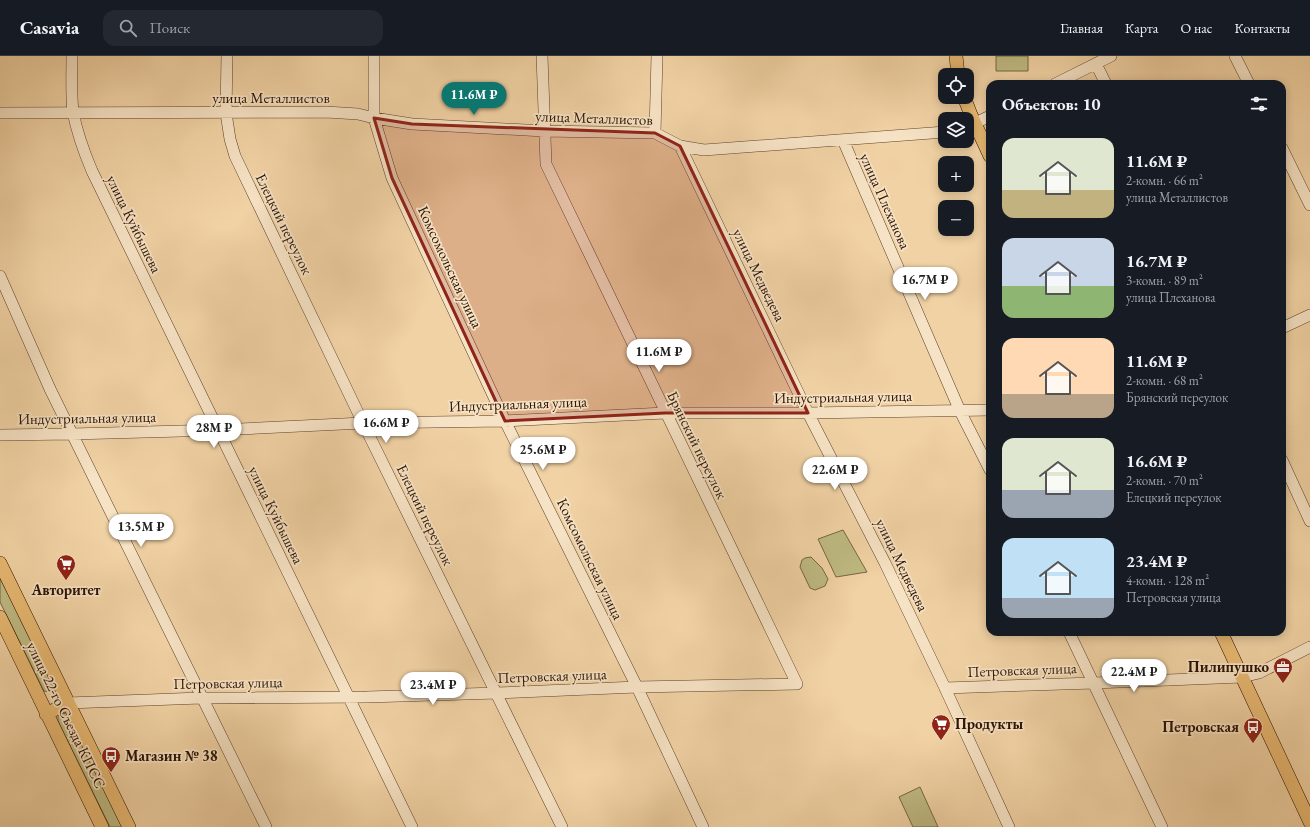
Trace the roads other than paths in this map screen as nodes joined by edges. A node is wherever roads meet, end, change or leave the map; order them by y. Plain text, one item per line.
1 (72, 56) edge
2 (227, 56) edge
3 (374, 56) edge
4 (542, 56) edge
5 (657, 56) edge
6 (956, 56) edge
7 (1112, 56) edge
8 (1235, 56) edge
9 (1096, 64) junction
10 (957, 68) edge
11 (1063, 80) edge
12 (1104, 80) edge
13 (1247, 80) edge
14 (74, 112) junction
15 (0, 113) edge
16 (226, 113) junction
17 (374, 118) junction
18 (986, 118) edge
19 (974, 124) edge
20 (974, 130) edge
21 (544, 131) junction
22 (655, 133) junction
23 (938, 133) edge
24 (842, 140) junction
25 (680, 146) junction
26 (986, 149) edge
27 (1286, 156) edge
28 (1310, 206) edge
29 (0, 276) edge
30 (1310, 315) edge
31 (1286, 326) edge
32 (986, 410) edge
33 (960, 411) junction
34 (665, 413) junction
35 (808, 413) junction
36 (505, 421) junction
37 (363, 424) junction
38 (218, 430) junction
39 (72, 434) junction
40 (0, 435) edge
41 (986, 462) edge
42 (1286, 469) edge
43 (1310, 520) edge
44 (0, 563) edge
45 (0, 617) edge
46 (1071, 636) edge
47 (1223, 636) edge
48 (1310, 648) edge
49 (1242, 677) junction
50 (1094, 683) junction
51 (797, 684) joint
52 (637, 687) junction
53 (945, 688) junction
54 (497, 693) junction
55 (349, 697) junction
56 (201, 698) junction
57 (68, 704) junction
58 (46, 714) junction
59 (1310, 822) edge
60 (102, 827) edge
61 (129, 827) edge
62 (266, 827) edge
63 (412, 827) edge
64 (562, 827) edge
65 (702, 827) edge
66 (1009, 827) edge
67 (1162, 827) edge

1 - 14 street, улица Куйбышева
2 - 16 street, Елецкий переулок
3 - 17 street, Комсомольская улица
4 - 21 street, Брянский переулок
5 - 22 street
6 - 10 main road
7 - 9 street
8 - 13 street
9 - 11 street
9 - 12 street
14 - 15 street, улица Металлистов
14 - 16 street, улица Металлистов
14 - 38 street, улица Куйбышева
16 - 17 street, улица Металлистов
16 - 37 street, Елецкий переулок
17 - 21 street, улица Металлистов
17 - 36 street, Комсомольская улица
18 - 19 street
20 - 26 main road
21 - 22 street, улица Металлистов
21 - 34 street, Брянский переулок
22 - 25 street, улица Металлистов
23 - 24 street, улица Металлистов
24 - 25 street, улица Металлистов
24 - 33 street, улица Плеханова
25 - 35 street, улица Медведева
27 - 28 street
29 - 39 street
30 - 31 street
32 - 33 street, Индустриальная улица
33 - 35 street, Индустриальная улица
33 - 41 street, улица Плеханова
34 - 35 street, Индустриальная улица
34 - 36 street, Индустриальная улица
34 - 51 street, Брянский переулок
35 - 53 street, улица Медведева
36 - 37 street, Индустриальная улица
36 - 52 street, Комсомольская улица
37 - 38 street, Индустриальная улица
37 - 54 street, Елецкий переулок
38 - 39 street, Индустриальная улица
38 - 55 street, улица Куйбышева
39 - 40 street, Индустриальная улица
39 - 56 street
42 - 43 street
44 - 57 main road, улица 22-го Съезда КПСС
45 - 58 main road, улица 22-го Съезда КПСС
46 - 50 street
47 - 49 main road
48 - 49 street, Петровская улица
49 - 50 street, Петровская улица
49 - 59 main road
50 - 53 street, Петровская улица
50 - 67 street
51 - 52 street, Петровская улица
52 - 54 street, Петровская улица
52 - 65 street, Комсомольская улица
53 - 66 street, улица Медведева
54 - 55 street, Петровская улица
54 - 64 street, Елецкий переулок
55 - 56 street, Петровская улица
55 - 63 street, улица Куйбышева
56 - 57 street, Петровская улица
56 - 62 street
57 - 58 main road
57 - 61 main road, улица 22-го Съезда КПСС
58 - 60 main road, улица 22-го Съезда КПСС

